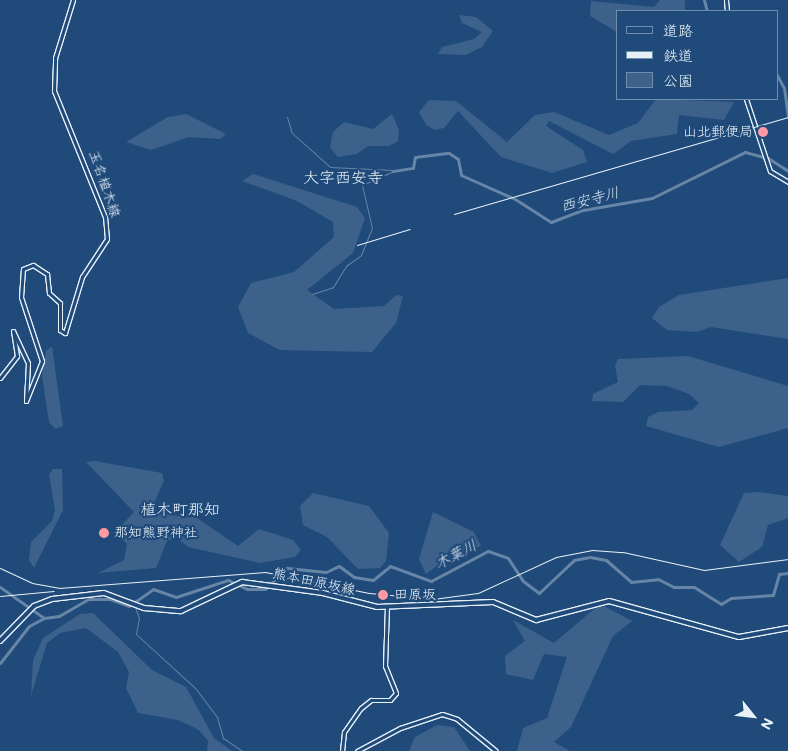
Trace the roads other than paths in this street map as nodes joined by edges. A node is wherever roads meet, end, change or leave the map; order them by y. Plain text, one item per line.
1 (72, 0) edge
2 (746, 100) edge
3 (788, 182) edge
4 (0, 378) edge
5 (387, 607) junction
6 (788, 628) edge
7 (0, 640) edge
8 (342, 751) edge
9 (357, 751) edge
10 (496, 751) edge

1 - 4 main road, 玉名植木線
2 - 3 main road
5 - 6 main road, 熊本田原坂線
5 - 7 main road, 熊本田原坂線
5 - 8 main road
9 - 10 main road

